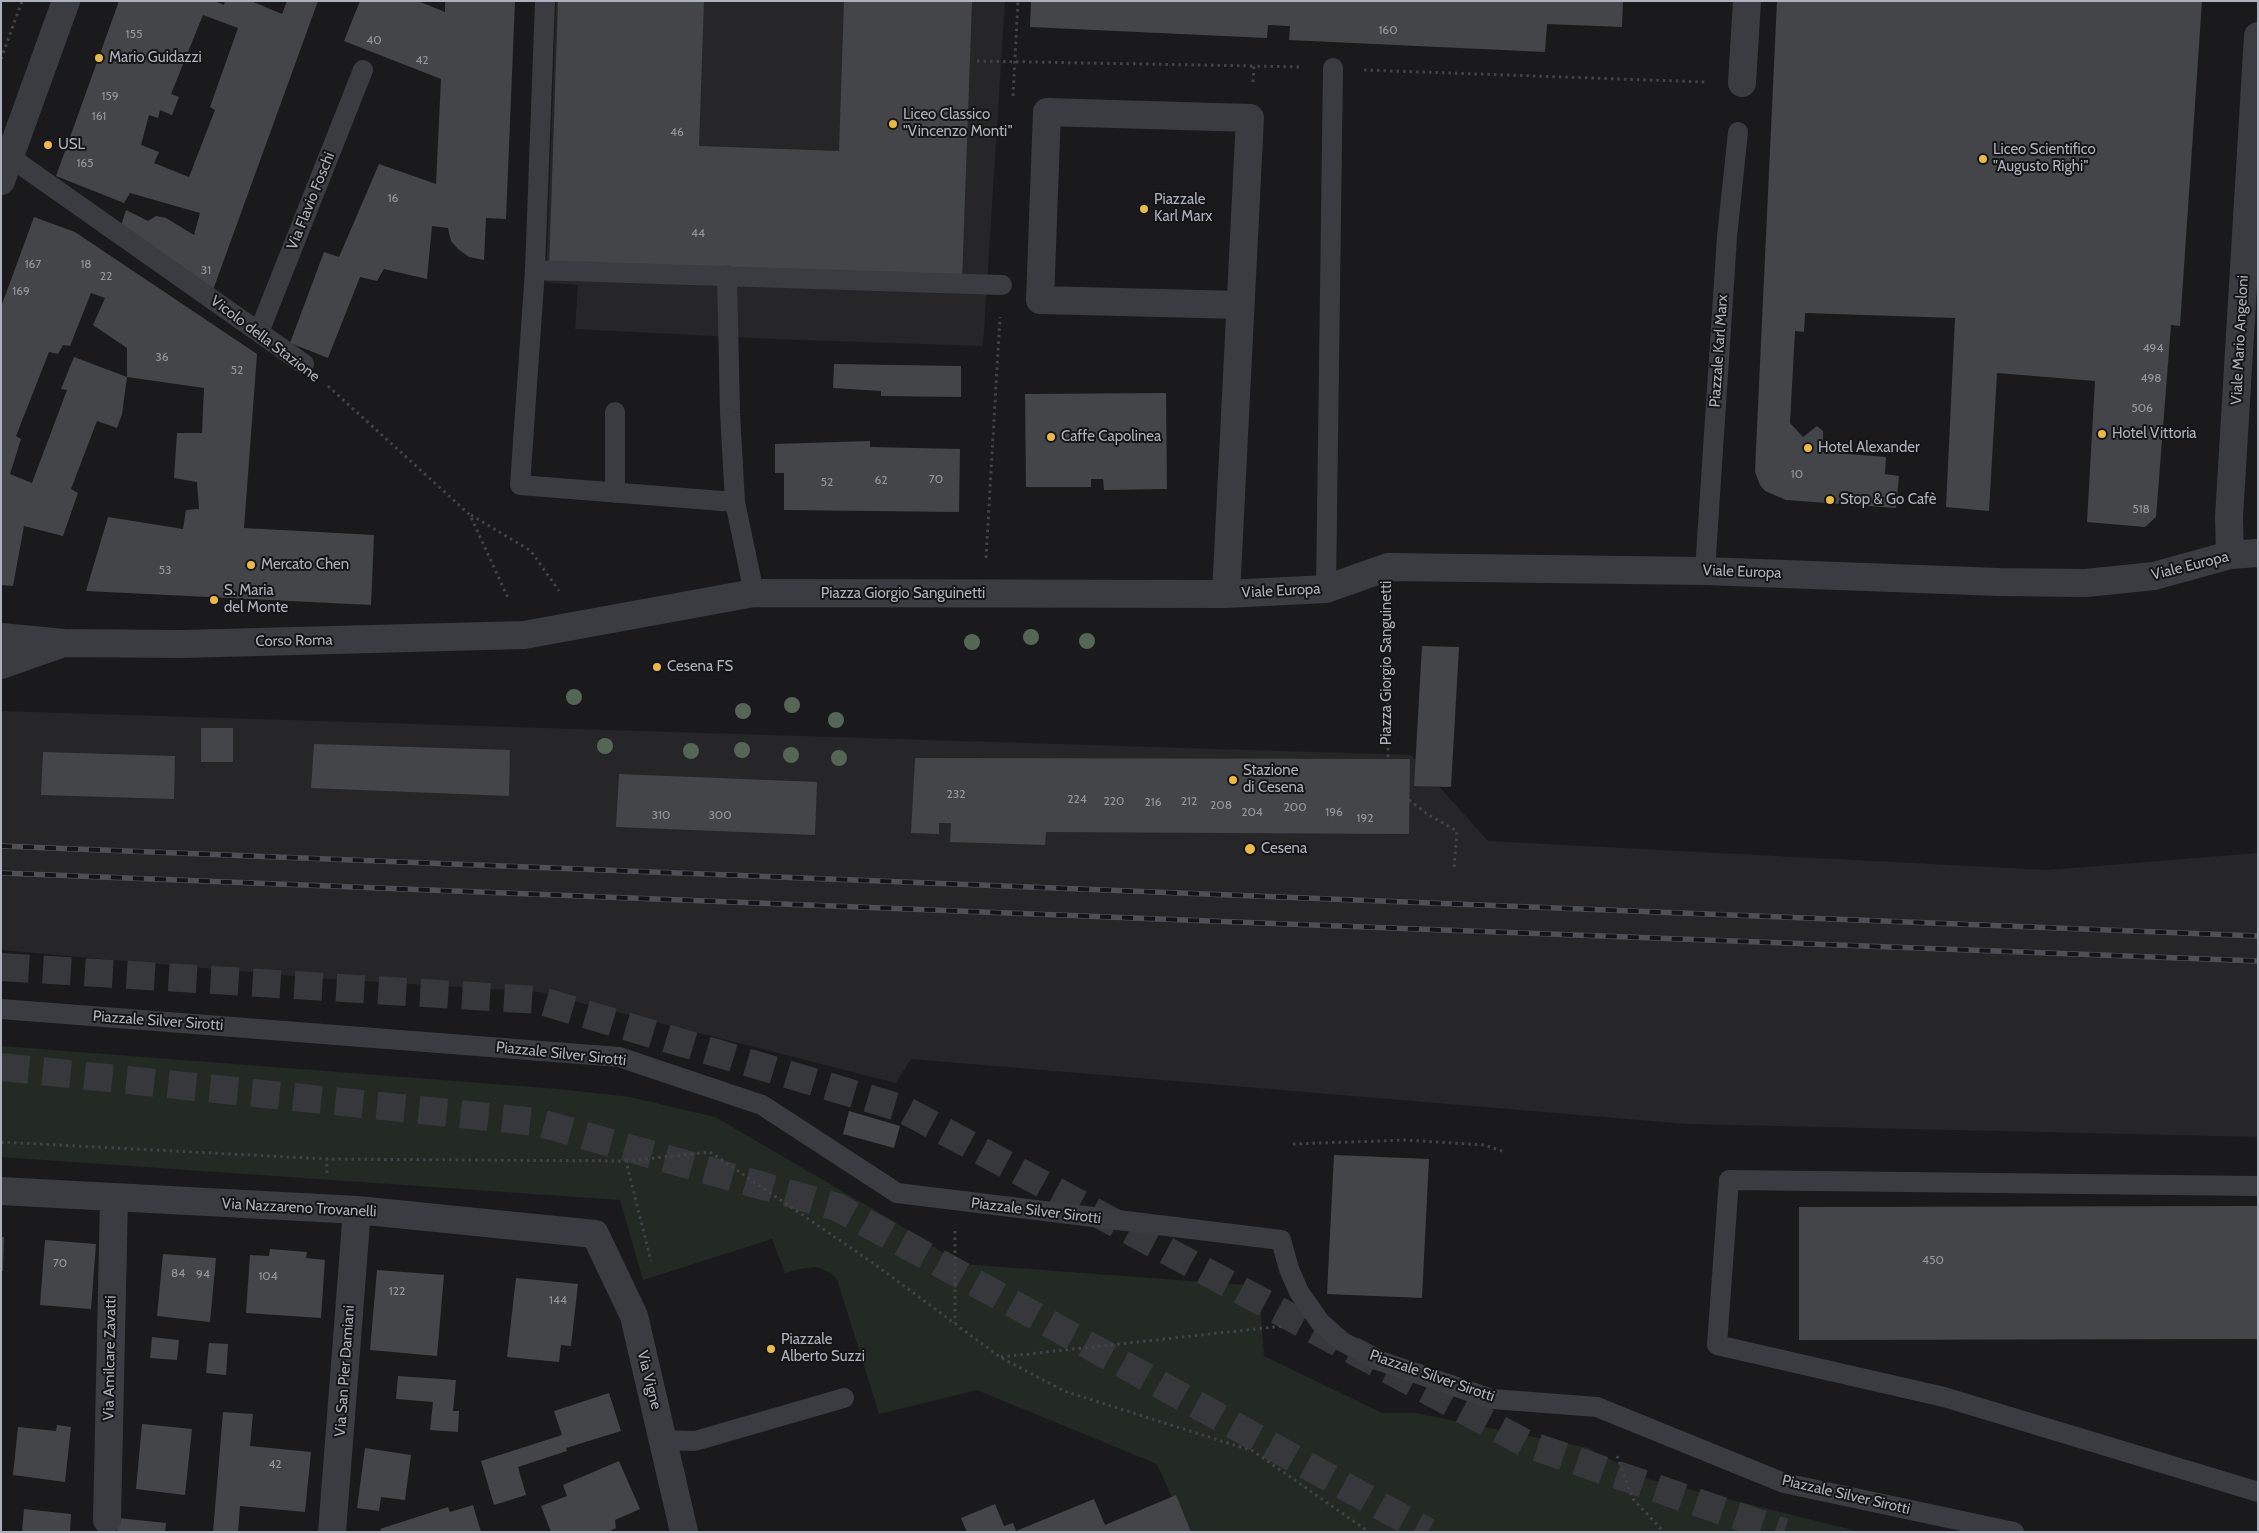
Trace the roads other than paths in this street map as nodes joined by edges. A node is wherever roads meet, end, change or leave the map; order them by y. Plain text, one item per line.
1 (66, 1) edge
2 (546, 1) edge
3 (1747, 1) edge
4 (2258, 36) edge
5 (1333, 68) road end
6 (363, 70) dead end
7 (1742, 83) road end
8 (1738, 132) dead end
9 (6, 169) edge
10 (535, 270) junction
11 (727, 275) junction
12 (1002, 286) dead end
13 (1240, 305) junction
14 (259, 332) junction
15 (304, 364) road end
16 (615, 412) dead end
17 (615, 493) junction
18 (735, 502) junction
19 (2258, 553) edge
20 (2230, 555) junction
21 (1705, 571) junction
22 (1326, 589) junction
23 (754, 593) junction
24 (1226, 594) junction
25 (524, 635) joint
26 (1, 636) edge
27 (64, 643) junction
28 (1, 666) edge
29 (1, 1009) edge
30 (2258, 1186) edge
31 (1, 1191) edge
32 (114, 1197) junction
33 (357, 1210) junction
34 (595, 1234) joint
35 (844, 1398) dead end
36 (664, 1440) junction
37 (2258, 1492) edge
38 (107, 1520) dead end
39 (332, 1532) edge
40 (684, 1532) edge
41 (2014, 1532) edge

1 - 9 street
2 - 10 lane
3 - 7 street
4 - 20 street, Viale Mario Angeloni
5 - 22 lane
6 - 14 lane, Via Flavio Foschi
8 - 21 lane, Piazzale Karl Marx
9 - 14 lane, Vicolo della Stazione
10 - 11 lane
10 - 17 lane
11 - 12 lane
11 - 18 lane
13 - 13 street
13 - 24 street
14 - 15 lane, Vicolo della Stazione
16 - 17 lane
17 - 18 lane
18 - 23 lane
19 - 20 street, Viale Europa
20 - 21 street, Viale Europa
21 - 22 street, Viale Europa
22 - 24 street, Viale Europa
23 - 24 street, Piazza Giorgio Sanguinetti
23 - 25 street, Piazza Giorgio Sanguinetti
25 - 27 street, Corso Roma
26 - 27 street, Corso Roma
27 - 28 street, Corso Roma
29 - 41 lane, Piazzale Silver Sirotti
30 - 37 lane
31 - 32 street, Via Nazzareno Trovanelli
32 - 33 street, Via Nazzareno Trovanelli
32 - 38 street, Via Amilcare Zavatti
33 - 34 street, Via Nazzareno Trovanelli
33 - 39 street, Via San Pier Damiani
34 - 36 street, Via Vigne
35 - 36 lane
36 - 40 street, Via Vigne

